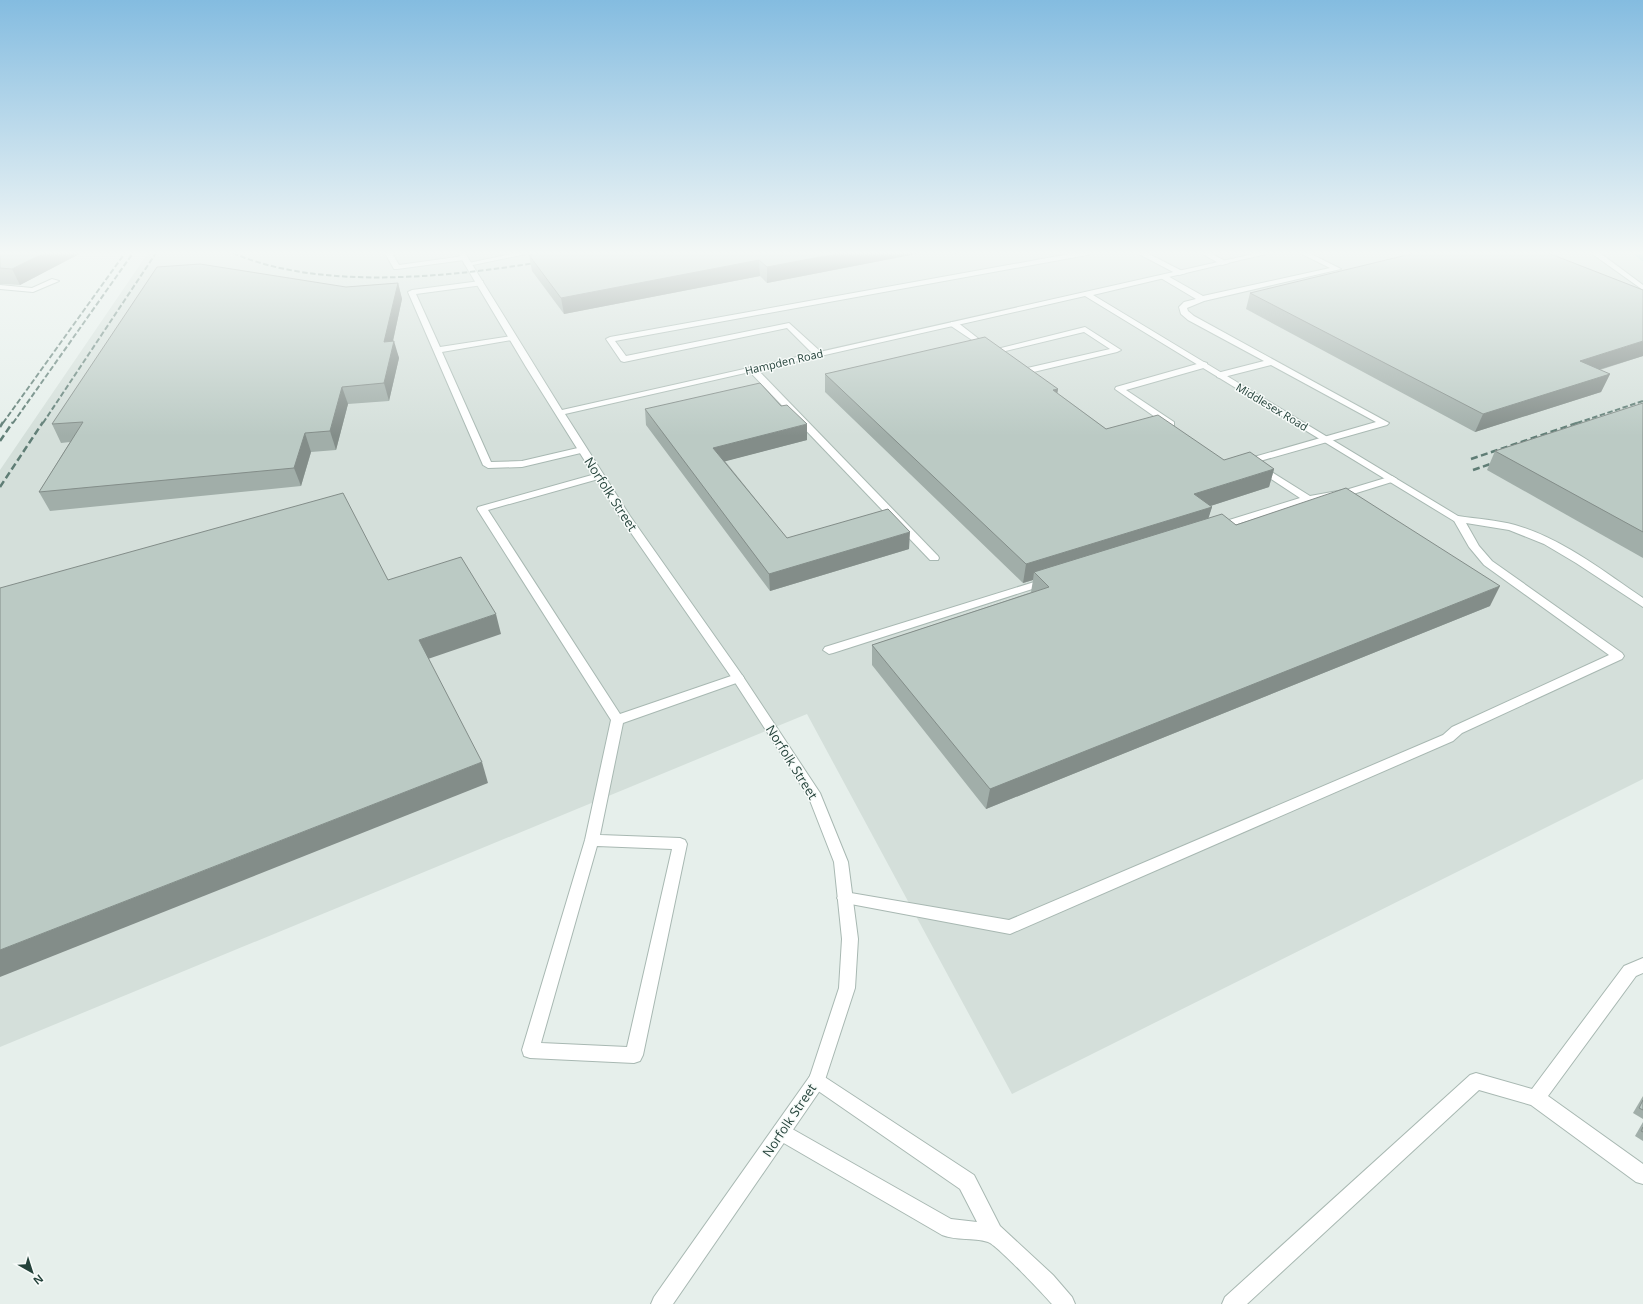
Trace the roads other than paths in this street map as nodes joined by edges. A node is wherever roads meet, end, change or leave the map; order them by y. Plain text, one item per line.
1 (419, 314) edge
2 (498, 314) edge
3 (795, 314) edge
4 (999, 314) edge
5 (1120, 314) edge
6 (1186, 314) edge
7 (780, 317) junction
8 (954, 324) junction
9 (512, 338) junction
10 (438, 350) junction
11 (992, 352) junction
12 (818, 354) junction
13 (1271, 362) junction
14 (1204, 365) junction
15 (752, 369) junction
16 (1220, 375) junction
17 (559, 413) junction
18 (1182, 432) edge
19 (1328, 440) junction
20 (582, 450) junction
21 (1249, 461) junction
22 (1232, 467) edge
23 (599, 476) junction
24 (1392, 479) junction
25 (1308, 498) junction
26 (1458, 519) junction
27 (1203, 532) edge
28 (934, 558) dead end
29 (1060, 577) edge
30 (1643, 603) edge
31 (829, 650) dead end
32 (738, 678) junction
33 (617, 720) junction
34 (592, 840) junction
35 (845, 898) junction
36 (1643, 965) edge
37 (817, 1080) junction
38 (1536, 1098) junction
39 (781, 1132) junction
40 (1643, 1175) edge
41 (993, 1233) junction
42 (661, 1304) edge
43 (1065, 1304) edge
44 (1232, 1304) edge

1 - 10 street
2 - 9 street, Norfolk Street
3 - 7 street
4 - 8 street, Hampden Road
5 - 14 street, Middlesex Road
6 - 13 street
7 - 7 street
7 - 12 street
8 - 11 street
8 - 12 street, Hampden Road
9 - 10 street
9 - 17 street, Norfolk Street
10 - 20 street
11 - 11 street
12 - 15 street, Hampden Road
13 - 16 street
13 - 19 street
14 - 16 street, Middlesex Road
14 - 18 street
15 - 17 street, Hampden Road
15 - 28 street
16 - 19 street, Middlesex Road
17 - 20 street, Norfolk Street
19 - 21 street
19 - 24 street, Middlesex Road
20 - 23 street, Norfolk Street
21 - 22 street
21 - 25 street
23 - 32 street, Norfolk Street
23 - 33 street
24 - 25 street
24 - 26 street, Middlesex Road
25 - 27 street
26 - 30 street
26 - 35 street
29 - 31 street
32 - 33 street
32 - 35 street, Norfolk Street
33 - 34 street
34 - 34 street
35 - 37 street, Norfolk Street
36 - 38 street
37 - 39 street, Norfolk Street
37 - 41 street
38 - 40 street
38 - 44 street
39 - 41 street
39 - 42 street, Norfolk Street
41 - 43 street

